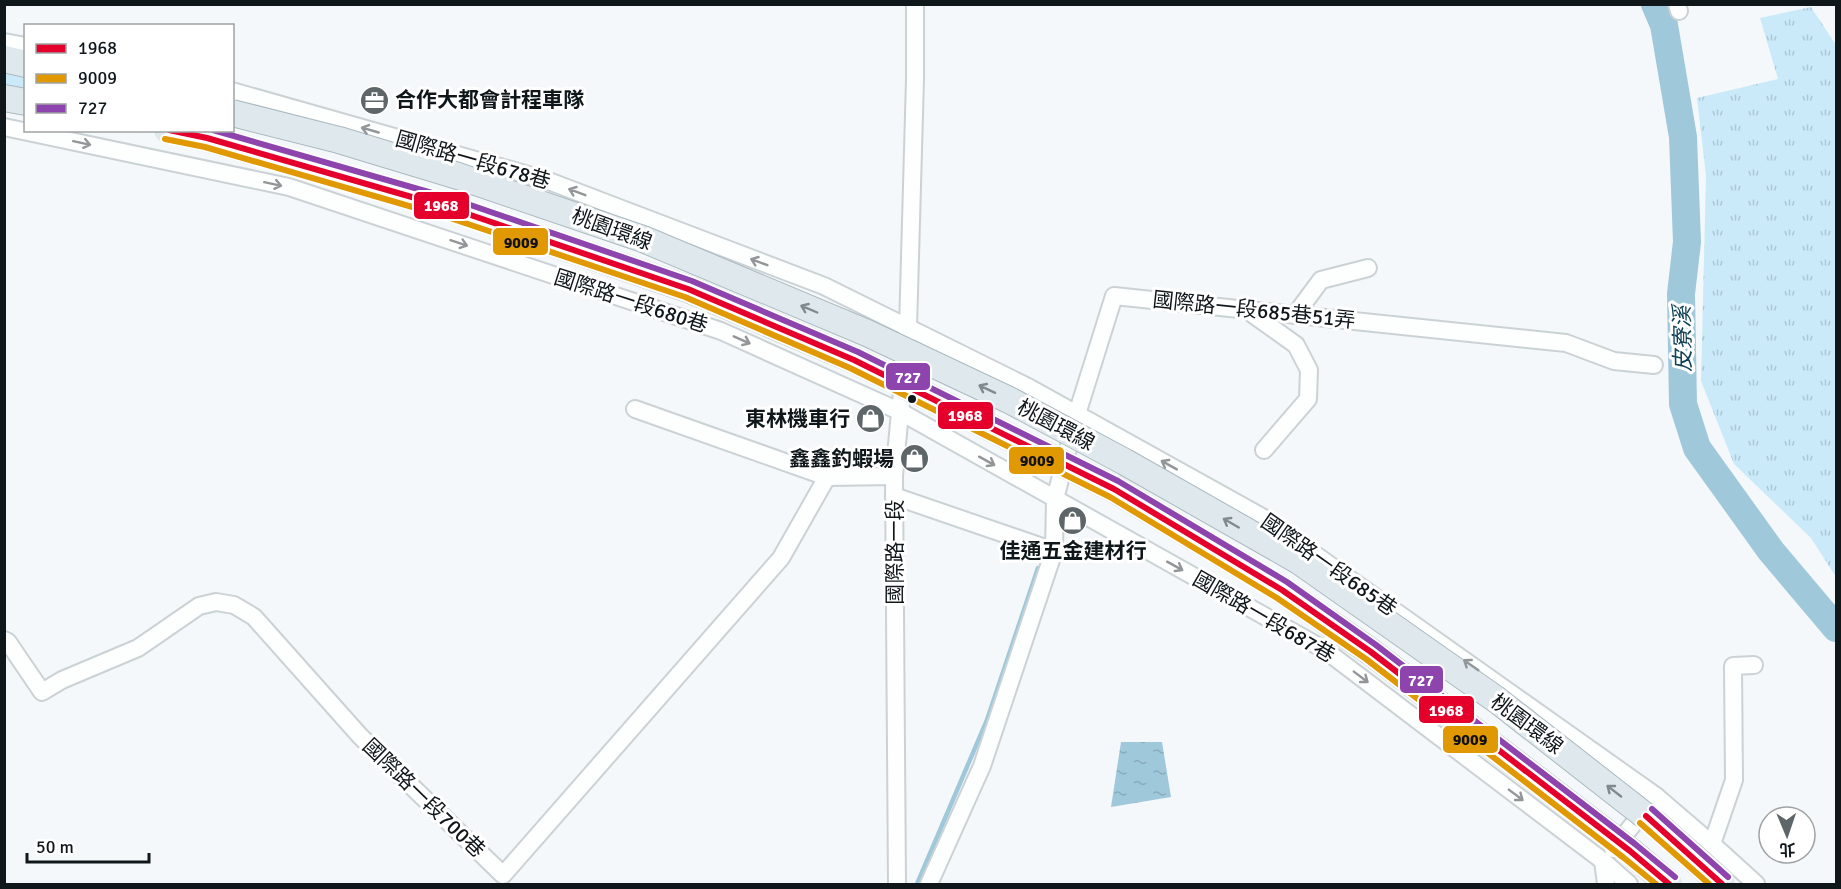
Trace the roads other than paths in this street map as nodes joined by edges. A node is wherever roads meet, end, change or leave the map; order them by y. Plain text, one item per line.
1 (915, 4) edge
2 (4, 42) edge
3 (24, 46) edge
4 (4, 59) edge
5 (24, 64) edge
6 (234, 92) edge
7 (4, 98) edge
8 (24, 102) edge
9 (234, 114) edge
10 (4, 127) edge
11 (24, 131) edge
12 (28, 132) edge
13 (177, 132) edge
14 (1368, 268) dead end
15 (1246, 309) junction
16 (1295, 315) junction
17 (909, 328) junction
18 (1654, 365) dead end
19 (634, 409) dead end
20 (899, 411) junction
21 (1077, 414) junction
22 (1264, 450) dead end
23 (894, 476) junction
24 (827, 477) junction
25 (894, 496) junction
26 (1055, 499) junction
27 (1054, 551) junction
28 (4, 640) edge
29 (1754, 665) dead end
30 (1656, 796) junction
31 (1712, 844) junction
32 (1603, 861) junction
33 (897, 885) edge
34 (929, 885) edge
35 (1606, 885) edge
36 (1629, 885) edge
37 (1669, 885) edge
38 (1722, 885) edge
39 (1756, 885) edge

1 - 17 street, 國際路一段
2 - 3 street
4 - 5 highway
17 -> 6 street, 國際路一段678巷
7 - 8 highway
38 -> 9 highway, 桃園環線, bridge
10 -> 11 street, 國際路一段680巷
12 -> 20 street, 國際路一段680巷
13 - 37 highway, 桃園環線, bridge
14 - 16 street
15 - 16 street, 國際路一段685巷51弄
15 - 21 street, 國際路一段685巷51弄
15 - 22 street
16 - 18 street, 國際路一段685巷51弄
17 - 20 street, 國際路一段
17 - 21 street, 國際路一段685巷
19 - 24 street
20 - 23 street, 國際路一段
20 -> 26 street, 國際路一段687巷
21 - 26 street, 國際路一段685巷51弄
30 -> 21 street, 國際路一段685巷
23 - 24 street
23 - 25 street, 國際路一段
24 - 28 street, 國際路一段700巷
25 - 27 street
25 - 33 street, 國際路一段
26 - 27 street, 國際路一段685巷51弄
26 -> 32 street, 國際路一段687巷
27 - 34 street, 國際路一段685巷51弄
29 - 31 street
30 - 31 street, 國際路一段685巷
30 - 32 street
31 - 39 street, 國際路一段685巷
32 - 35 street
32 - 36 street, 國際路一段687巷

